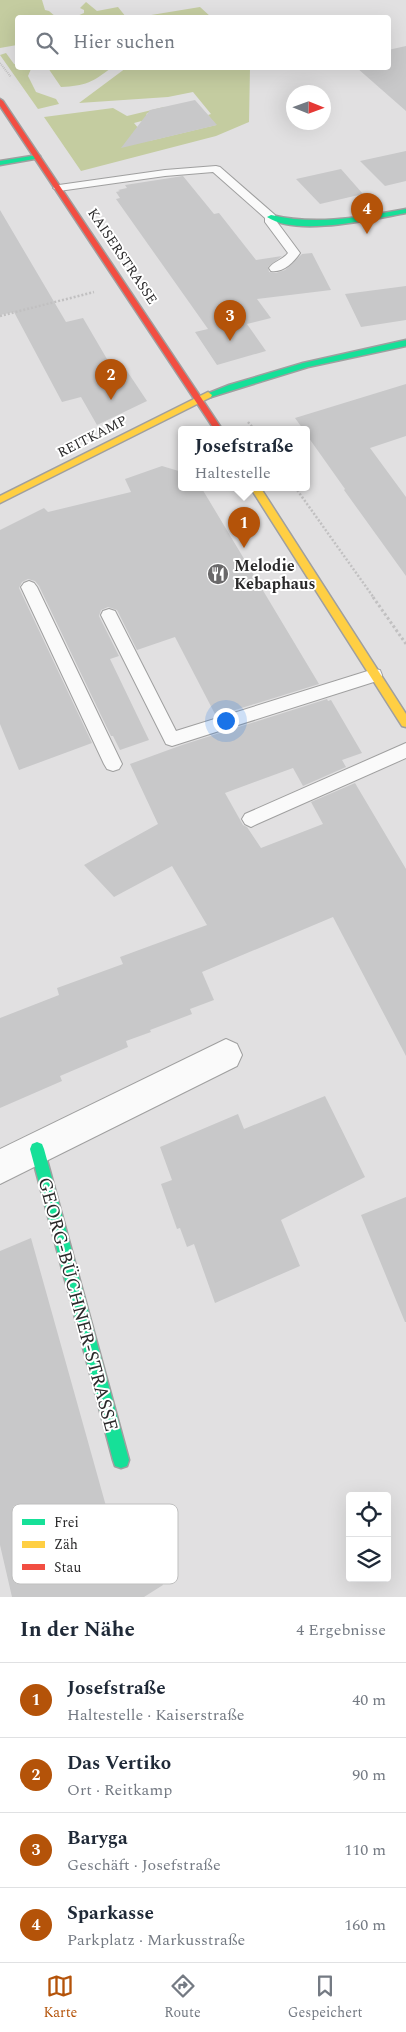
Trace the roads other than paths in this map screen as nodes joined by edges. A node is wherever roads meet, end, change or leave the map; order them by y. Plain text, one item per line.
1 (0, 101) edge
2 (38, 157) junction
3 (0, 163) edge
4 (59, 188) junction
5 (406, 211) edge
6 (270, 217) junction
7 (275, 268) dead end
8 (406, 343) edge
9 (198, 399) junction
10 (216, 426) edge
11 (258, 491) edge
12 (0, 500) edge
13 (29, 587) dead end
14 (109, 614) dead end
15 (374, 675) junction
16 (406, 723) edge
17 (406, 750) edge
18 (113, 764) dead end
19 (251, 819) dead end
20 (226, 1055) dead end
21 (37, 1149) junction
22 (0, 1167) edge
23 (121, 1460) dead end

1 - 2 main road, KAISERSTRASSE
2 - 3 main road
2 - 4 main road, KAISERSTRASSE
4 - 6 lane
4 - 9 main road, KAISERSTRASSE
5 - 6 main road
6 - 7 lane
8 - 9 main road, REITKAMP
9 - 10 main road, KAISERSTRASSE
9 - 12 main road, REITKAMP
11 - 15 main road
13 - 18 lane
14 - 15 lane
15 - 16 main road
17 - 19 lane
20 - 21 street
21 - 22 street
21 - 23 main road, GEORG-BÜCHNER-STRASSE

